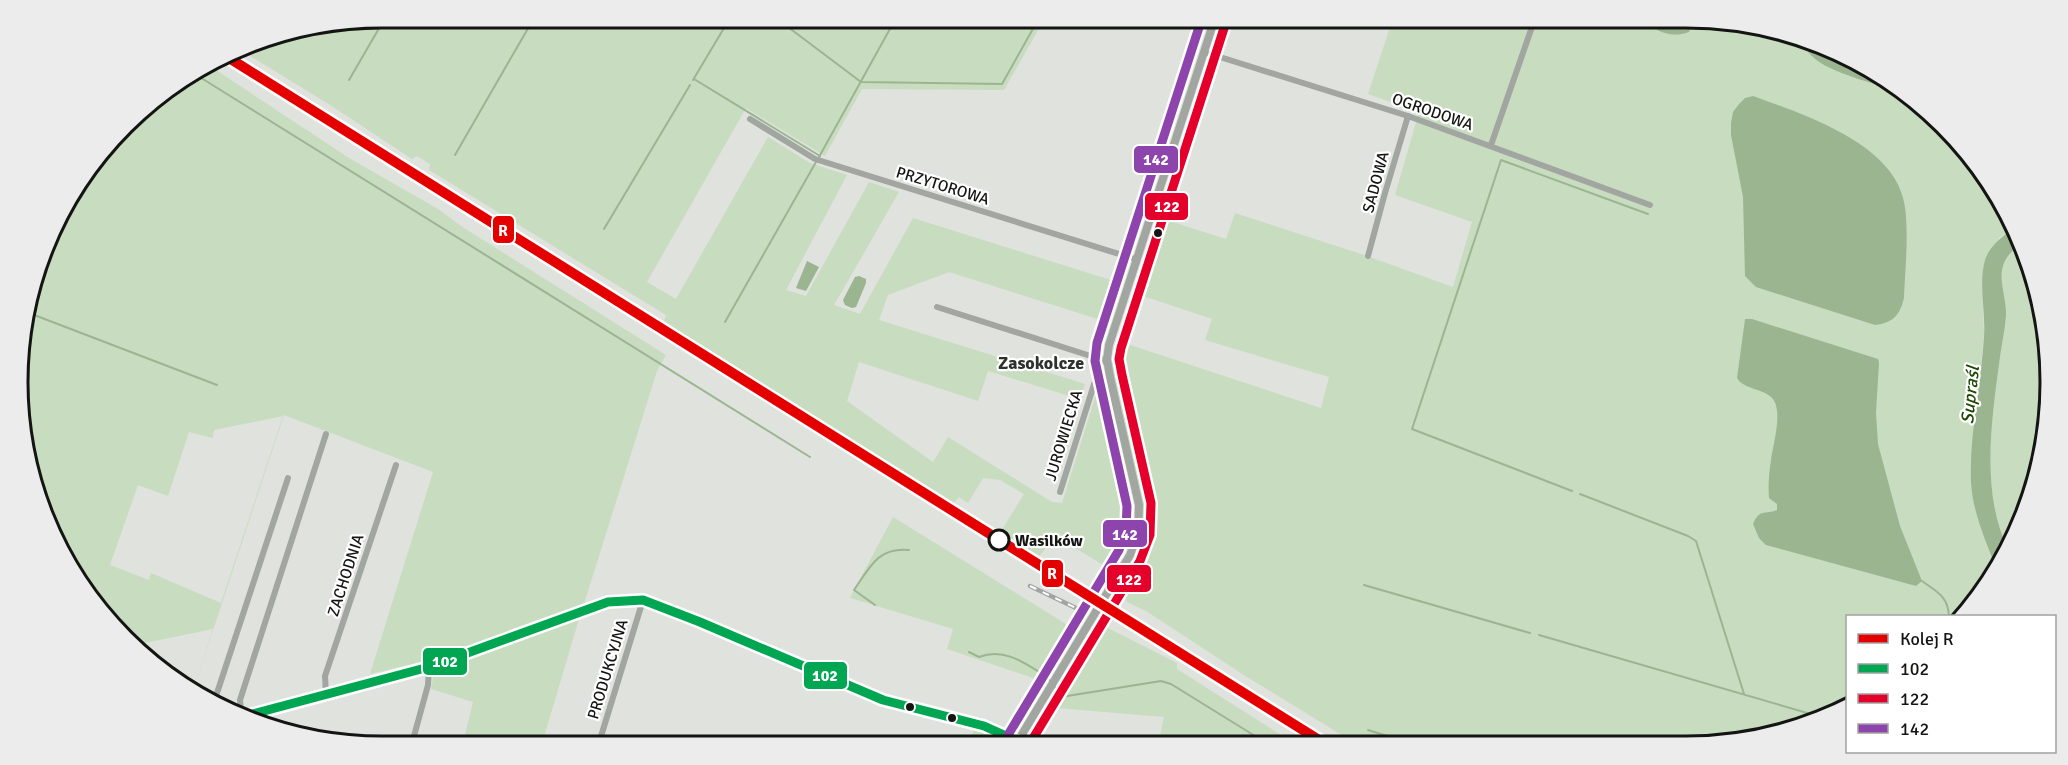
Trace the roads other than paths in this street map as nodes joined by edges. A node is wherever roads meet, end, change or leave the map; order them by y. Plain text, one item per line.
1 (1212, 28) edge
2 (1530, 28) edge
3 (1204, 51) junction
4 (1408, 116) junction
5 (750, 119) dead end
6 (1491, 145) junction
7 (1650, 205) dead end
8 (1368, 256) dead end
9 (1135, 259) junction
10 (937, 307) dead end
11 (1104, 359) junction
12 (326, 434) dead end
13 (396, 465) dead end
14 (288, 478) dead end
15 (1060, 492) dead end
16 (643, 600) junction
17 (429, 667) junction
18 (216, 695) edge
19 (326, 695) junction
20 (241, 707) edge
21 (256, 713) edge
22 (414, 736) edge
23 (601, 736) edge
24 (1003, 736) edge
25 (1020, 736) edge

1 - 3 street, JUROWIECKA
2 - 6 street
3 - 4 street, OGRODOWA
3 - 9 street, JUROWIECKA
4 - 6 street, OGRODOWA
4 - 8 street, SADOWA
5 - 9 street, PRZYTOROWA
6 - 7 street, OGRODOWA
9 - 11 street, JUROWIECKA
10 - 11 street
11 - 15 street, JUROWIECKA
11 - 25 street, JUROWIECKA
12 - 20 street
13 - 19 street, ZACHODNIA
14 - 18 street
16 - 17 street
16 - 23 street, PRODUKCYJNA
16 - 24 street
17 - 19 street
17 - 22 street
19 - 21 street

